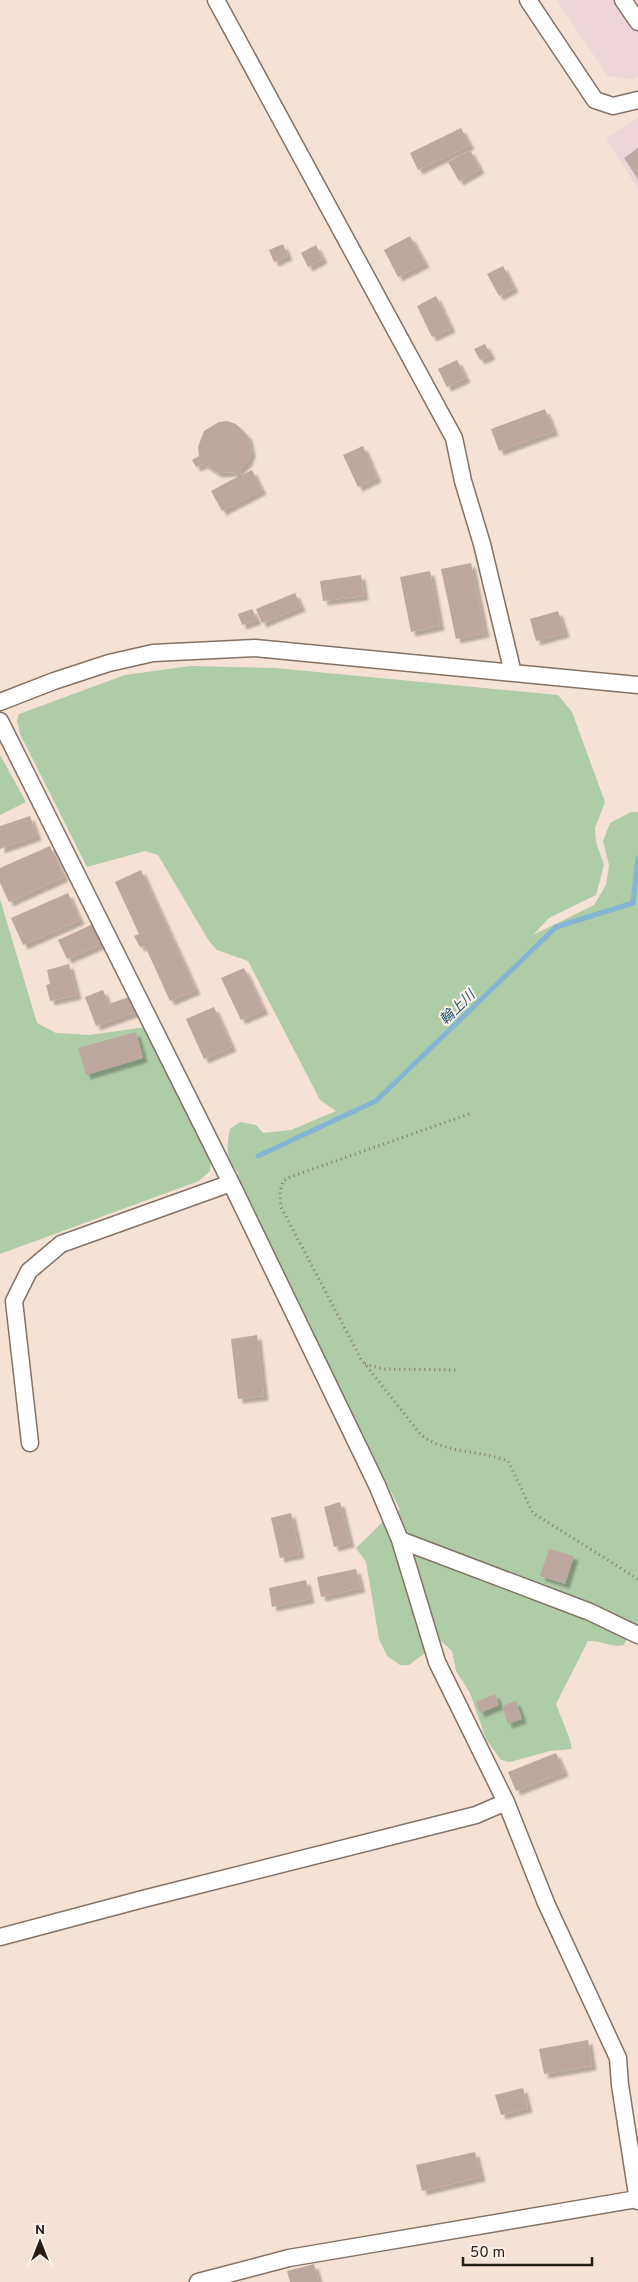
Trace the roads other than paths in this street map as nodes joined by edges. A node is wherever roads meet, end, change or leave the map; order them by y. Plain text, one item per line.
1 (216, 0) edge
2 (528, 0) edge
3 (623, 0) edge
4 (638, 22) edge
5 (638, 100) edge
6 (513, 673) junction
7 (638, 685) edge
8 (0, 702) edge
9 (0, 721) edge
10 (231, 1183) junction
11 (30, 1443) dead end
12 (400, 1540) junction
13 (638, 1634) edge
14 (506, 1802) junction
15 (0, 1937) edge
16 (638, 2200) edge
17 (198, 2282) edge

1 - 6 street
2 - 5 street
3 - 4 street
6 - 7 street
6 - 8 street
9 - 10 street
10 - 11 street
10 - 12 street
12 - 13 street
12 - 14 street
14 - 15 street
14 - 16 street
16 - 17 street

